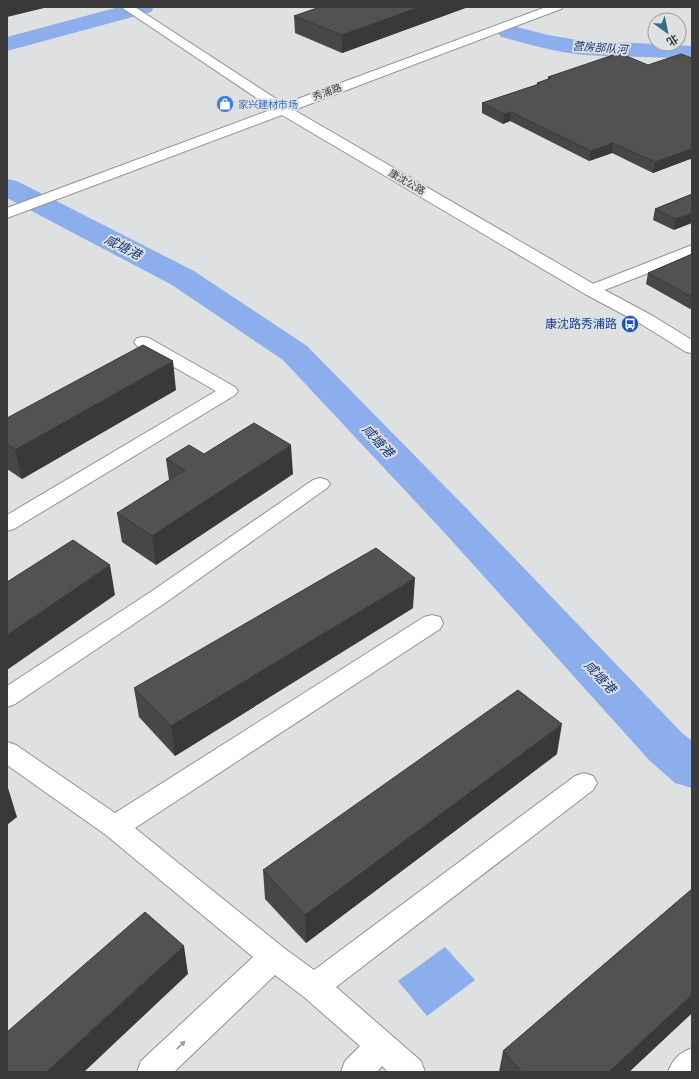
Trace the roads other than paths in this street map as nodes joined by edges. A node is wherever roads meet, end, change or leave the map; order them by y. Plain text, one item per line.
1 (127, 7) edge
2 (557, 7) edge
3 (282, 109) junction
4 (7, 213) edge
5 (692, 250) edge
6 (591, 290) junction
7 (143, 342) dead end
8 (692, 348) edge
9 (320, 484) dead end
10 (7, 524) edge
11 (432, 623) dead end
12 (7, 698) edge
13 (7, 752) edge
14 (584, 783) dead end
15 (115, 827) junction
16 (274, 957) junction
17 (314, 987) junction
18 (381, 1045) junction
19 (692, 1063) edge
20 (152, 1072) edge
21 (356, 1072) edge
22 (410, 1072) edge
23 (683, 1072) edge

1 - 3 street, 康沈公路
2 - 3 street, 秀浦路
3 - 4 street, 秀浦路
3 - 6 street, 康沈公路
5 - 6 street
6 - 8 street, 康沈公路
7 - 10 street
9 - 12 street
11 - 15 street
13 - 15 street
14 - 17 street
15 - 16 street
16 - 17 street
20 -> 16 street
17 - 18 street
18 - 21 street
18 - 22 street
19 - 23 street

